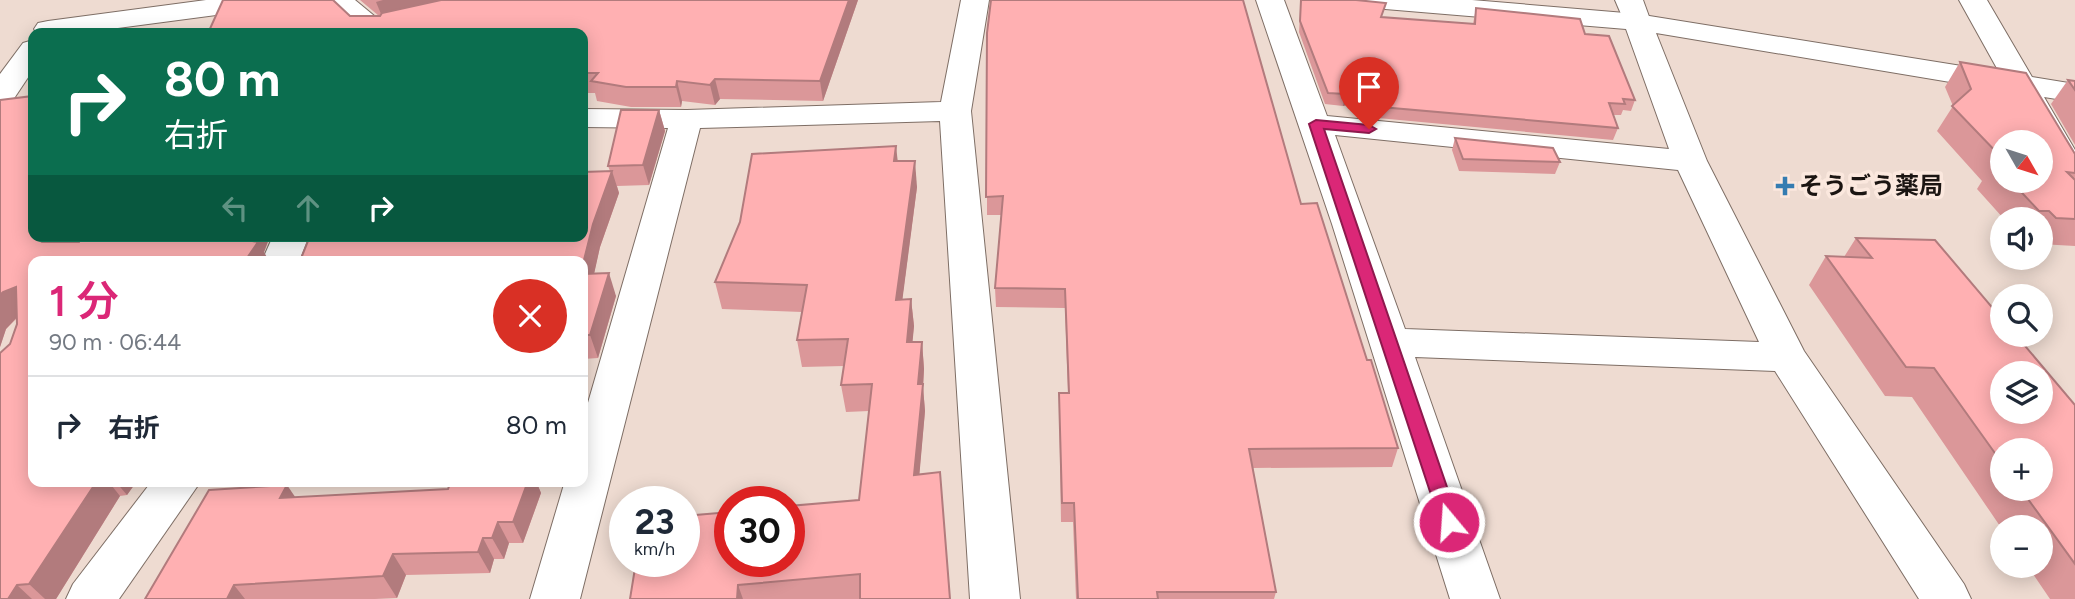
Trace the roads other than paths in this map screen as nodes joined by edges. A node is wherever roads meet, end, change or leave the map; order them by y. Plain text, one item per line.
1 (269, 0) edge
2 (339, 0) edge
3 (975, 0) edge
4 (1270, 0) edge
5 (1373, 0) edge
6 (1973, 0) edge
7 (1633, 11) edge
8 (198, 14) edge
9 (53, 28) edge
10 (372, 28) edge
11 (28, 52) edge
12 (2019, 83) junction
13 (2075, 93) edge
14 (0, 96) edge
15 (955, 111) junction
16 (588, 118) edge
17 (687, 119) junction
18 (1316, 124) junction
19 (1690, 160) junction
20 (2075, 179) edge
21 (1391, 342) junction
22 (1787, 357) junction
23 (588, 479) edge
24 (174, 487) edge
25 (586, 487) edge
26 (91, 599) edge
27 (555, 599) edge
28 (995, 599) edge
29 (1475, 599) edge
30 (1946, 599) edge

1 - 8 street
2 - 10 street
3 - 15 street
4 - 18 street
5 - 7 street
6 - 12 street
7 - 12 street
7 - 19 street
8 - 9 street
11 - 14 street
12 - 13 street
12 - 20 street
15 - 17 street
15 - 28 street
16 - 17 street
17 - 23 street
18 - 19 street
18 - 21 street
19 - 22 street
21 - 22 street
21 - 29 street
22 - 30 street
24 - 26 street
25 - 27 street

